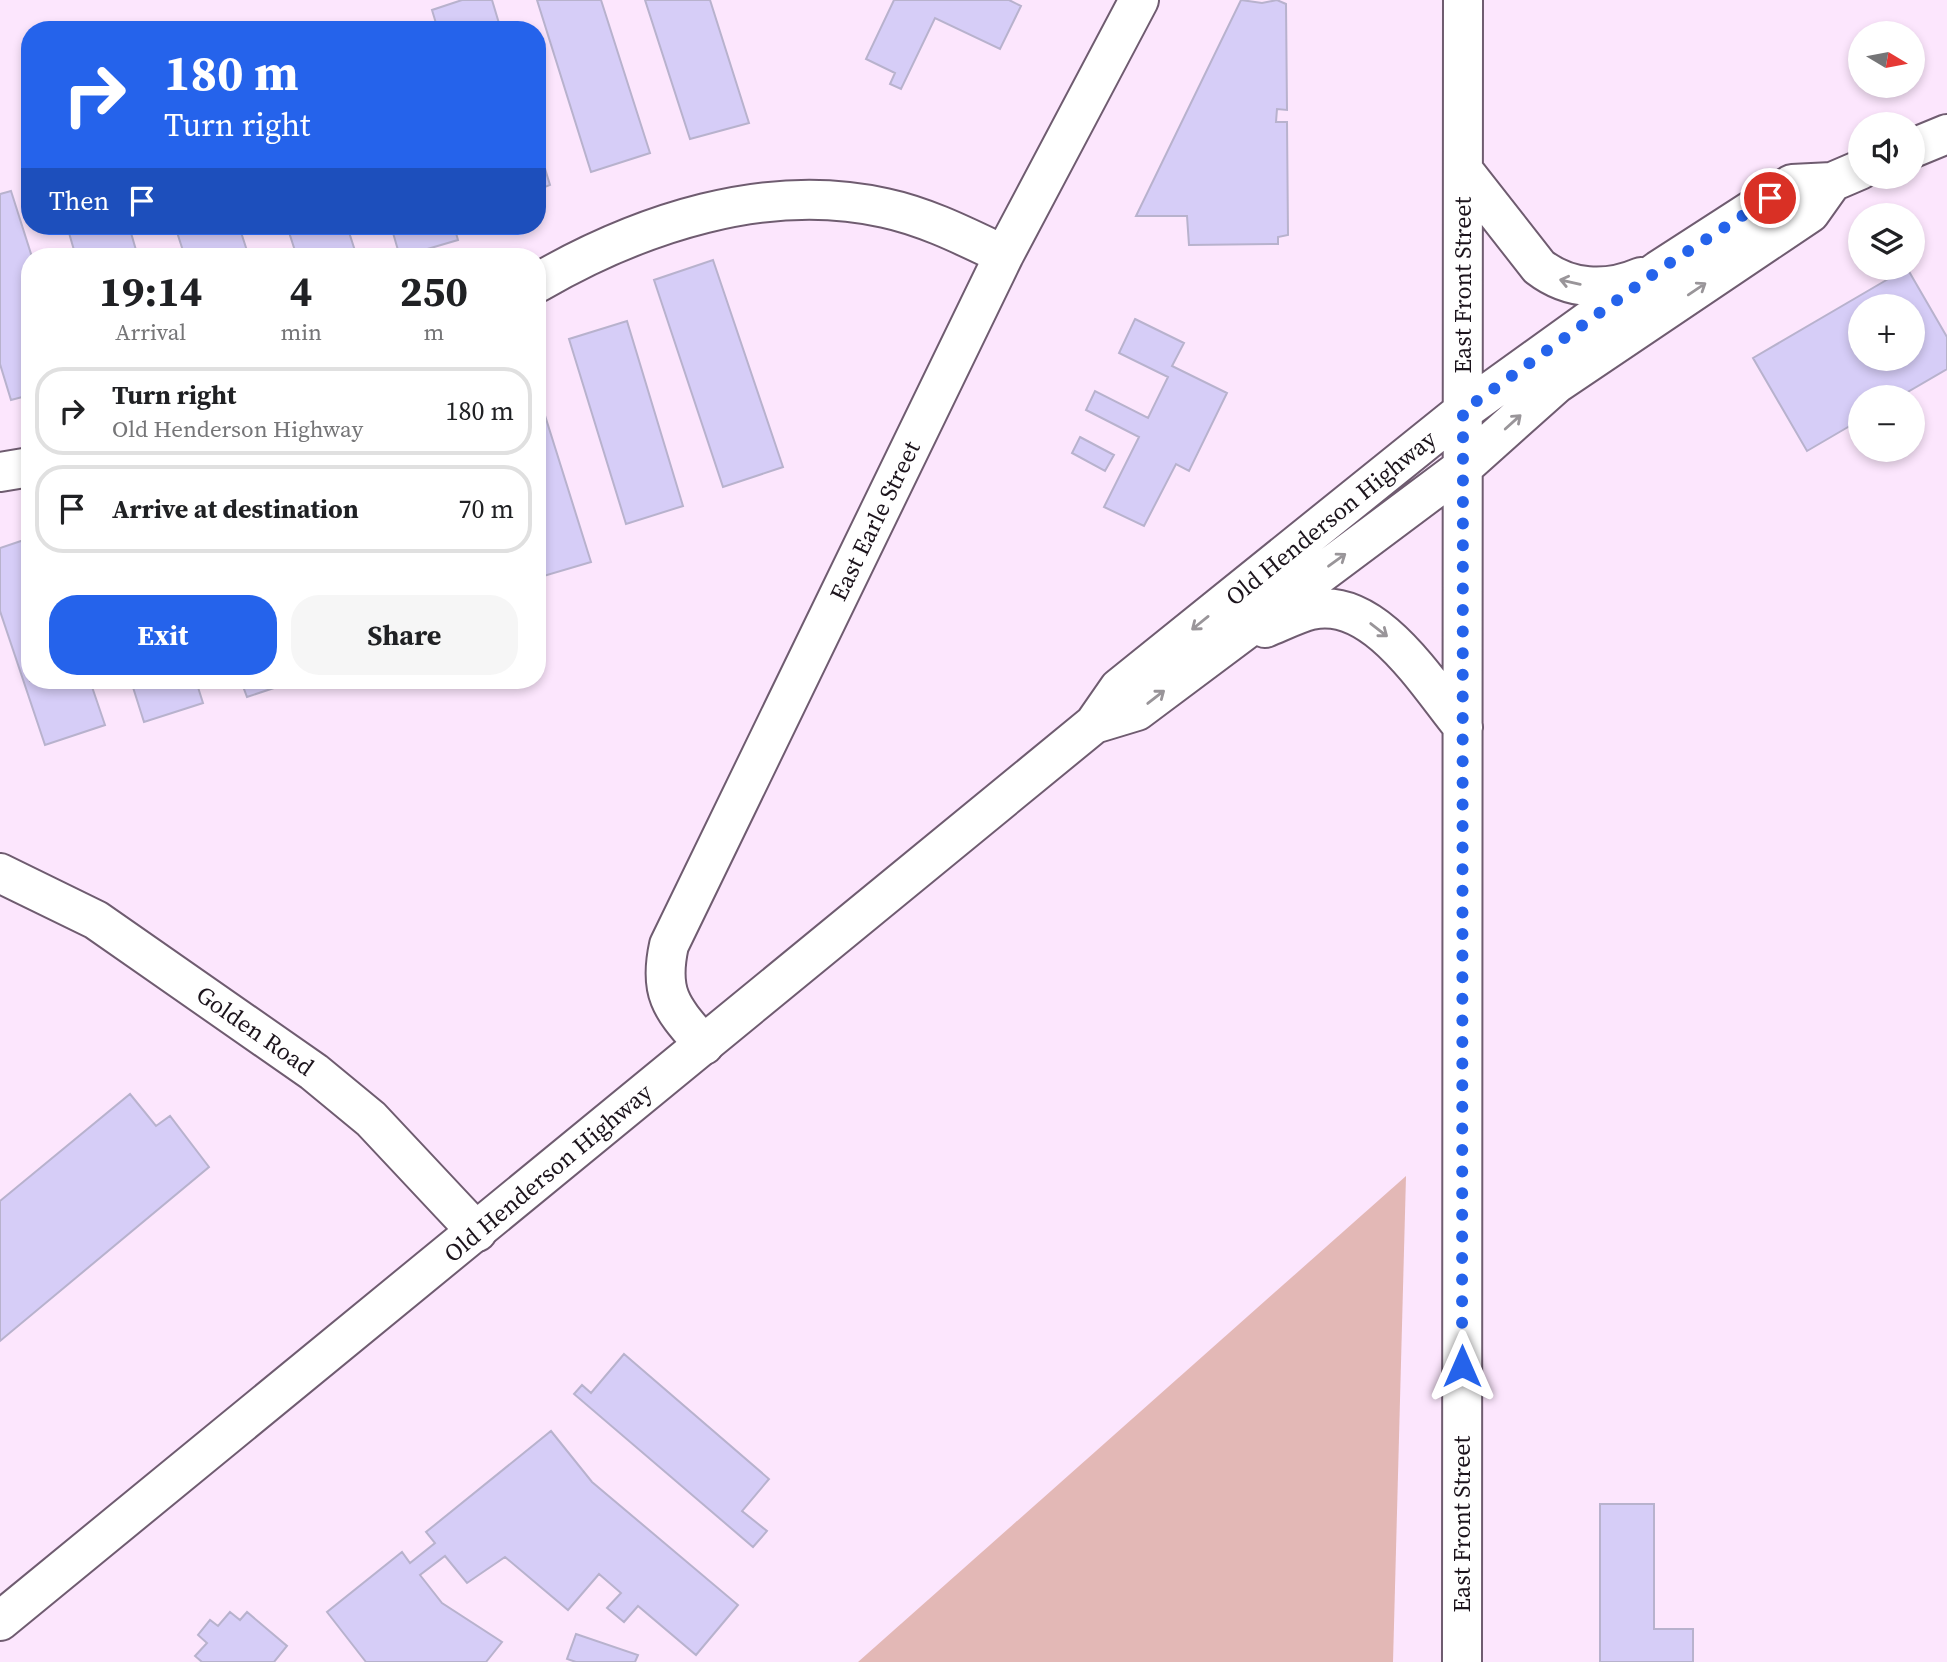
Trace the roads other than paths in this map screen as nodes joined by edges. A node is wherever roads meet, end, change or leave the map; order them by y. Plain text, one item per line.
1 (1139, 0) edge
2 (1463, 0) edge
3 (1947, 134) edge
4 (1925, 143) edge
5 (1462, 170) junction
6 (1846, 176) edge
7 (1004, 256) junction
8 (1659, 270) junction
9 (546, 278) edge
10 (1463, 411) junction
11 (1462, 467) junction
12 (21, 468) edge
13 (0, 472) edge
14 (1224, 643) junction
15 (1094, 724) junction
16 (1463, 727) junction
17 (0, 873) edge
18 (704, 1045) junction
19 (477, 1232) junction
20 (0, 1621) edge
21 (1462, 1662) edge

1 - 7 main road, East Earle Street
2 - 5 main road, East Front Street
3 - 4 main road
8 -> 5 main road
5 - 10 main road, East Front Street
6 - 8 main road, Old Henderson Highway
11 -> 6 main road, Old Henderson Highway
7 - 9 main road
7 - 18 main road, East Earle Street
8 - 10 main road, Old Henderson Highway
10 - 11 main road, East Front Street
10 -> 15 main road, Old Henderson Highway
14 -> 11 main road, Old Henderson Highway
11 - 16 main road, East Front Street
12 - 13 main road
15 -> 14 main road, Old Henderson Highway
14 -> 16 main road
15 - 18 main road, Old Henderson Highway
16 - 21 main road, East Front Street
17 - 19 main road, Golden Road
18 - 19 main road, Old Henderson Highway
19 - 20 main road, Old Henderson Highway

